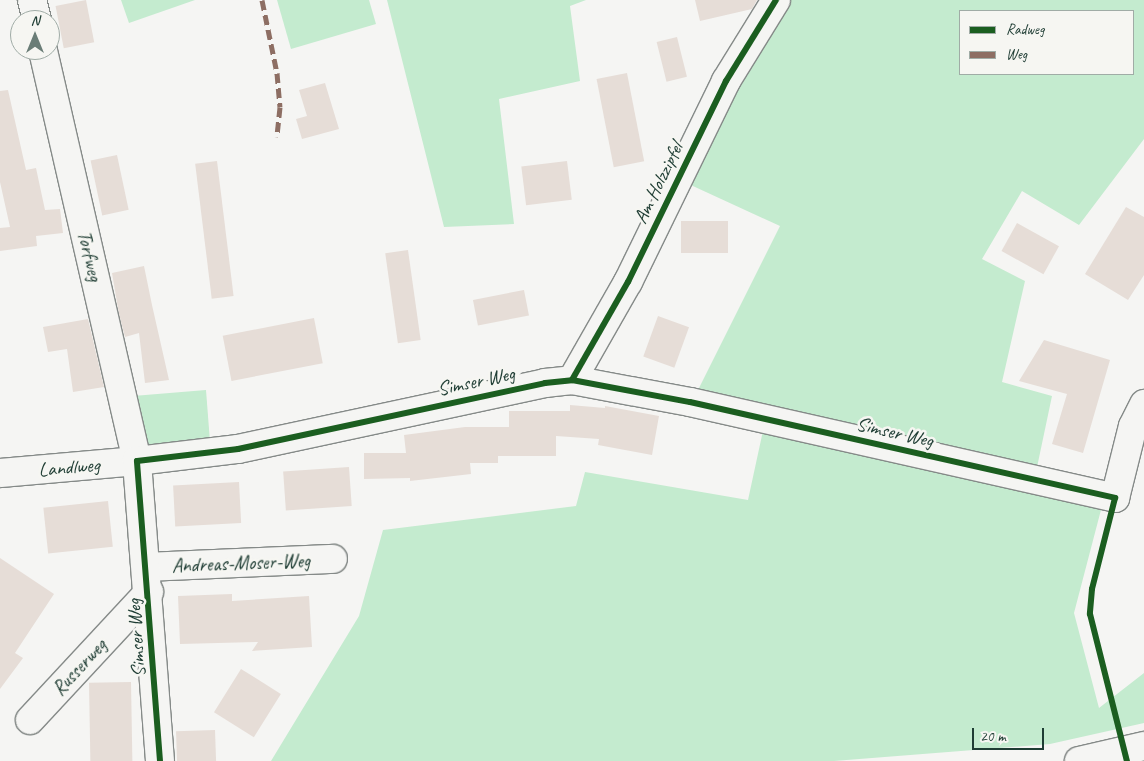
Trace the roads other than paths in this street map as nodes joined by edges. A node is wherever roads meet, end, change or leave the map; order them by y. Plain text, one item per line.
1 (776, 0) edge
2 (46, 60) edge
3 (572, 380) junction
4 (1144, 404) edge
5 (138, 461) junction
6 (0, 473) edge
7 (333, 559) dead end
8 (149, 579) junction
9 (30, 720) dead end
10 (1144, 746) edge
11 (160, 761) edge
12 (1079, 761) edge

1 - 3 street, Am Holzzipfel
2 - 5 street, Torfweg
3 - 4 street, Simser Weg
3 - 5 street, Simser Weg
5 - 6 street, Landlweg
5 - 8 street, Simser Weg
7 - 8 street, Andreas-Moser-Weg
8 - 9 street, Russerweg
8 - 11 street, Simser Weg
10 - 12 street

